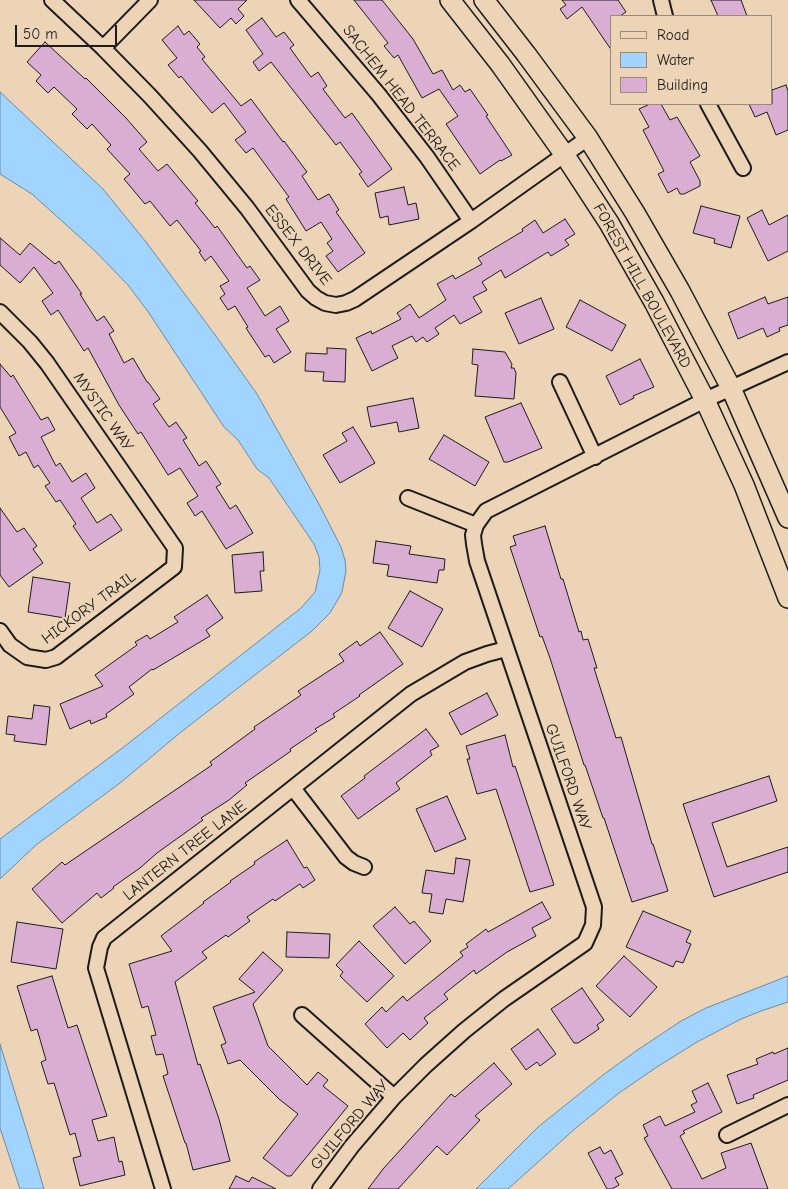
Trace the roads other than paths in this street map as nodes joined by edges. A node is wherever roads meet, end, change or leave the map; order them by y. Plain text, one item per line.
1 (52, 0) edge
2 (150, 0) edge
3 (298, 0) edge
4 (450, 0) edge
5 (484, 0) edge
6 (661, 0) edge
7 (665, 15) edge
8 (103, 48) junction
9 (709, 105) edge
10 (588, 138) junction
11 (564, 154) junction
12 (743, 168) dead end
13 (472, 221) junction
14 (0, 312) edge
15 (788, 362) edge
16 (560, 382) dead end
17 (731, 388) junction
18 (705, 400) junction
19 (594, 457) junction
20 (408, 498) dead end
21 (788, 518) edge
22 (476, 525) junction
23 (170, 539) joint
24 (788, 598) edge
25 (0, 631) edge
26 (506, 649) junction
27 (293, 788) junction
28 (364, 866) dead end
29 (302, 1016) dead end
30 (394, 1097) junction
31 (788, 1105) edge
32 (727, 1135) dead end
33 (163, 1189) edge
34 (320, 1189) edge

1 - 8 street, ESSEX DRIVE
2 - 8 street
3 - 13 street, SACHEM HEAD TERRACE
4 - 11 main road, FOREST HILL BOULEVARD
5 - 10 main road, FOREST HILL BOULEVARD
6 - 7 street
8 - 13 street, ESSEX DRIVE
9 - 12 street
10 - 11 street, ESSEX DRIVE
10 - 17 main road, FOREST HILL BOULEVARD
11 - 13 street, ESSEX DRIVE
11 - 18 main road, FOREST HILL BOULEVARD
14 - 23 street, MYSTIC WAY
15 - 17 street
16 - 19 street
17 - 18 street
17 - 21 main road, FOREST HILL BOULEVARD
18 - 19 street
18 - 24 main road, FOREST HILL BOULEVARD
19 - 22 street
20 - 22 street
22 - 26 street, GUILFORD WAY
23 - 25 street, HICKORY TRAIL
26 - 27 street, LANTERN TREE LANE
26 - 30 street, GUILFORD WAY
27 - 28 street
27 - 33 street, LANTERN TREE LANE
29 - 30 street
30 - 34 street, GUILFORD WAY
31 - 32 street

